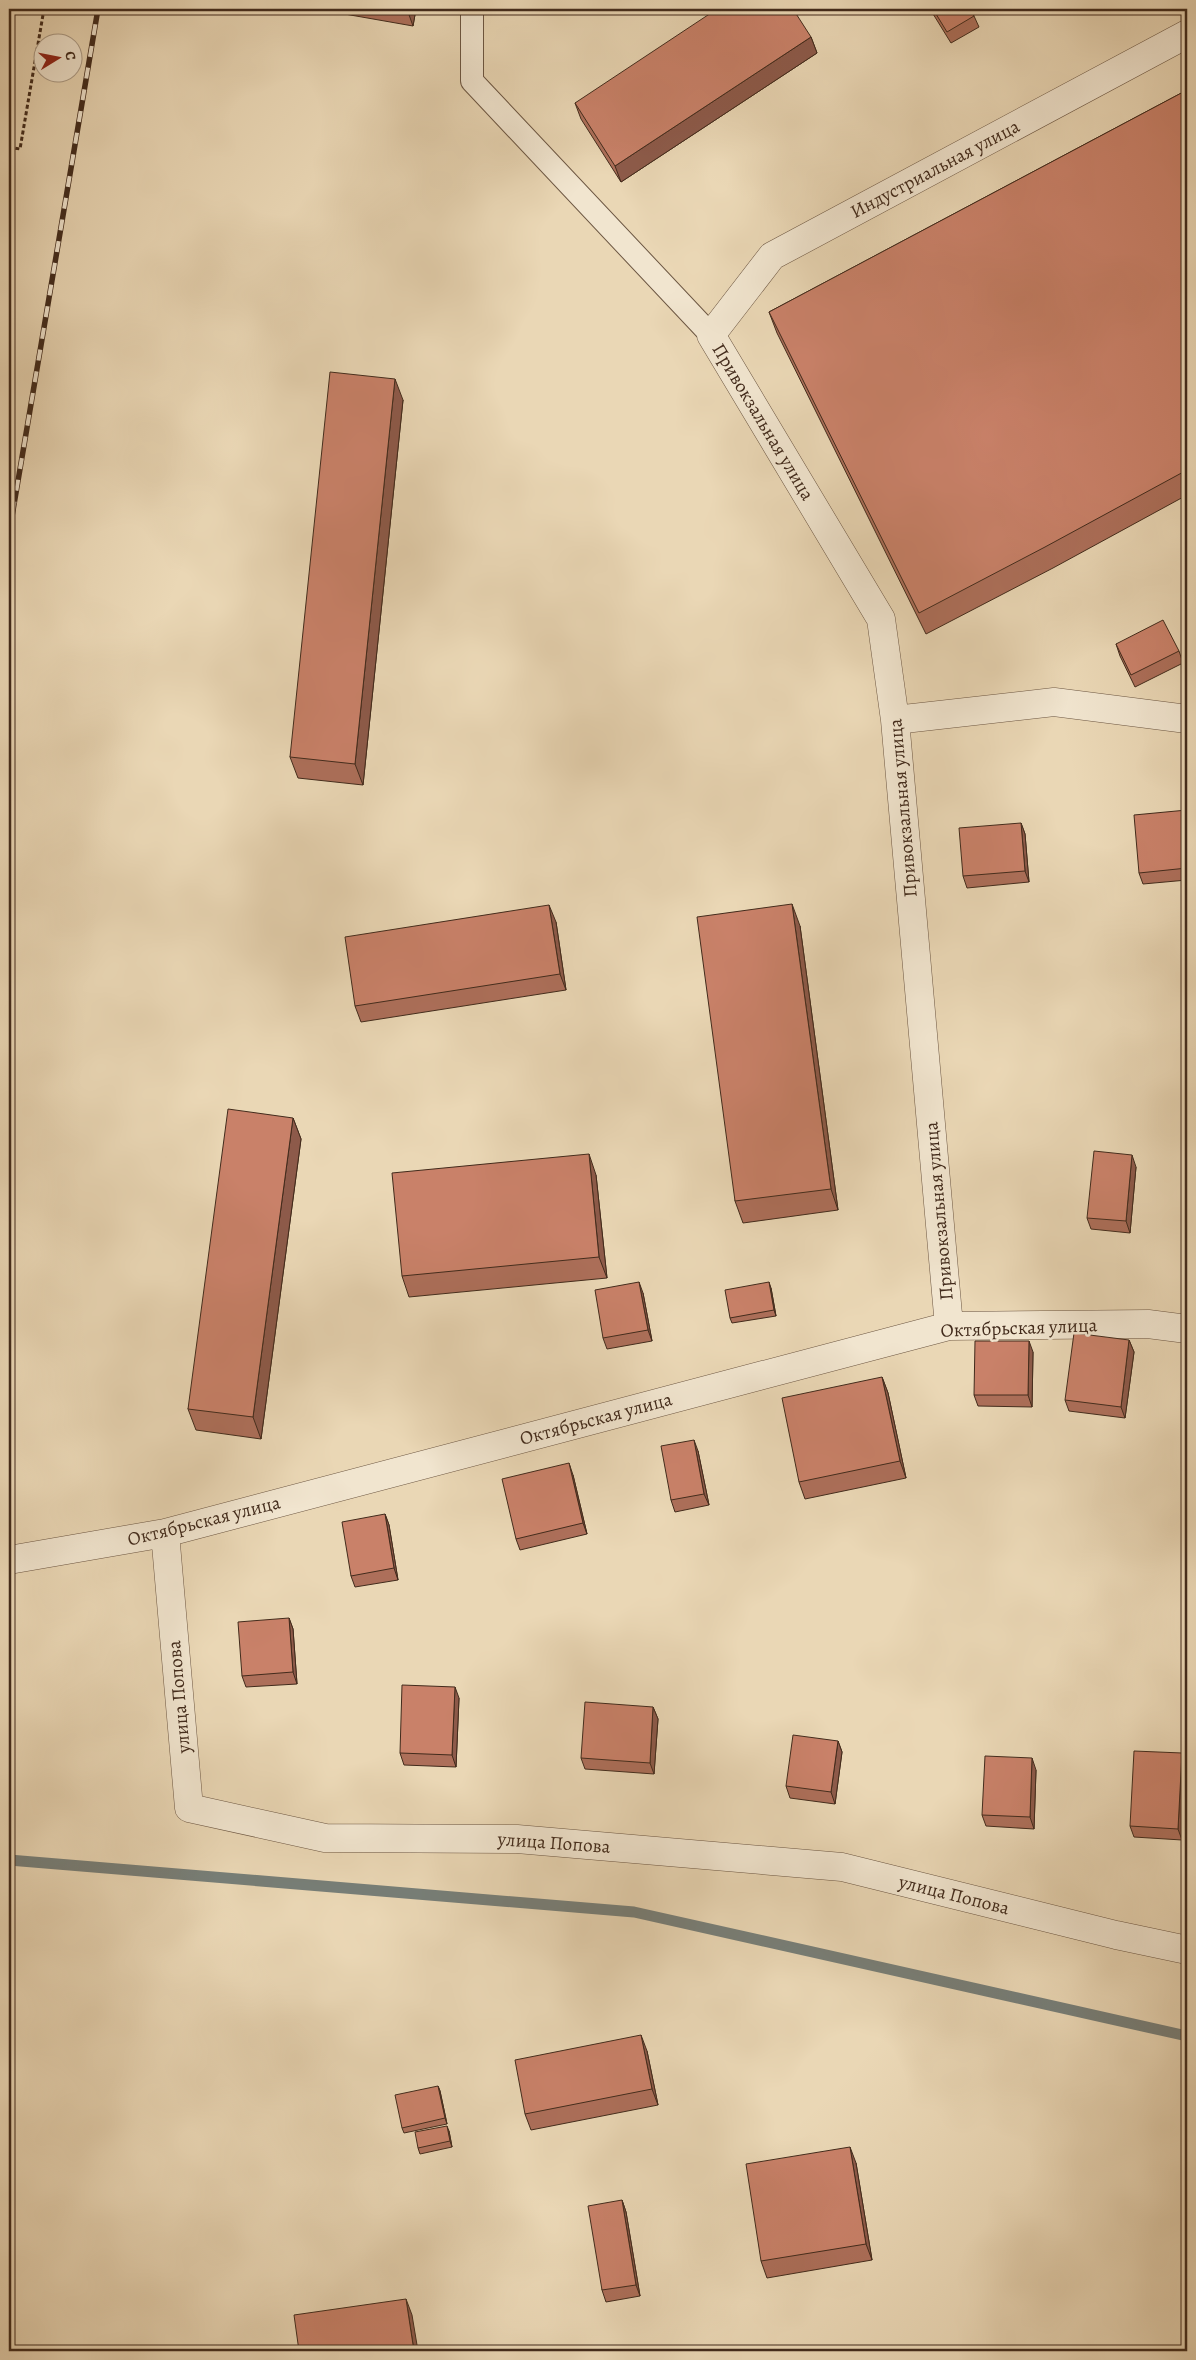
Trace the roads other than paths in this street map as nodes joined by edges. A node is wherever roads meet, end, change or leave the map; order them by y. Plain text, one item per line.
1 (472, 9) edge
2 (1187, 34) edge
3 (711, 336) junction
4 (1187, 718) edge
5 (895, 720) junction
6 (949, 1326) junction
7 (1187, 1330) edge
8 (165, 1533) junction
9 (9, 1560) edge
10 (1187, 1950) edge

1 - 3 lane
2 - 3 street, Индустриальная улица
3 - 5 street, Привокзальная улица
4 - 5 street
5 - 6 street, Привокзальная улица
6 - 7 street, Октябрьская улица
6 - 8 street, Октябрьская улица
8 - 9 street, Октябрьская улица
8 - 10 street, улица Попова

